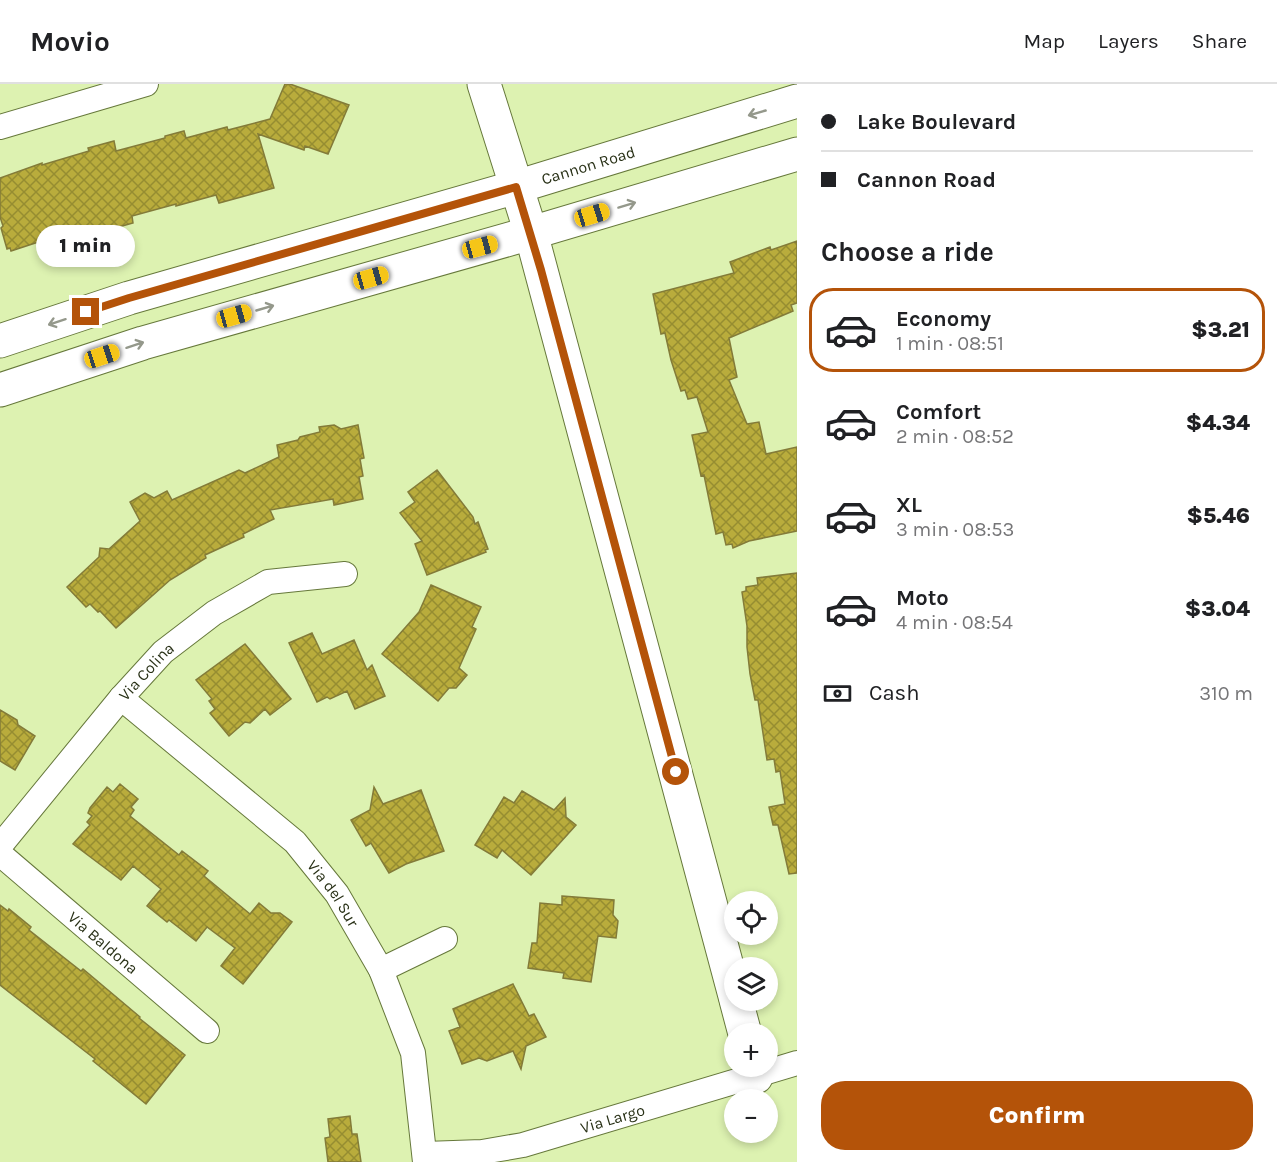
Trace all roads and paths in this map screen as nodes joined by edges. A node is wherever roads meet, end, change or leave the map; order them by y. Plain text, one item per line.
1 (146, 84) edge
2 (484, 84) edge
3 (797, 101) edge
4 (0, 127) edge
5 (797, 154) edge
6 (516, 187) junction
7 (531, 233) junction
8 (0, 341) edge
9 (0, 390) edge
10 (345, 574) dead end
11 (121, 698) junction
12 (0, 846) edge
13 (0, 854) edge
14 (445, 939) dead end
15 (725, 957) edge
16 (381, 970) junction
17 (207, 1031) dead end
18 (797, 1063) edge
19 (778, 1067) edge
20 (739, 1077) edge
21 (425, 1158) edge

1 - 4 street
2 - 6 main road
3 -> 6 main road, Cannon Road
7 -> 5 main road
6 - 7 main road
6 -> 8 main road, Cannon Road
9 -> 7 main road
7 - 15 main road
10 - 11 street, Via Colina
11 - 12 street, Via Colina
11 - 16 street, Via del Sur
13 - 17 street, Via Baldona
14 - 16 street
16 - 21 street, Via del Sur
18 - 19 street, Via Largo
20 - 21 street, Via Largo

